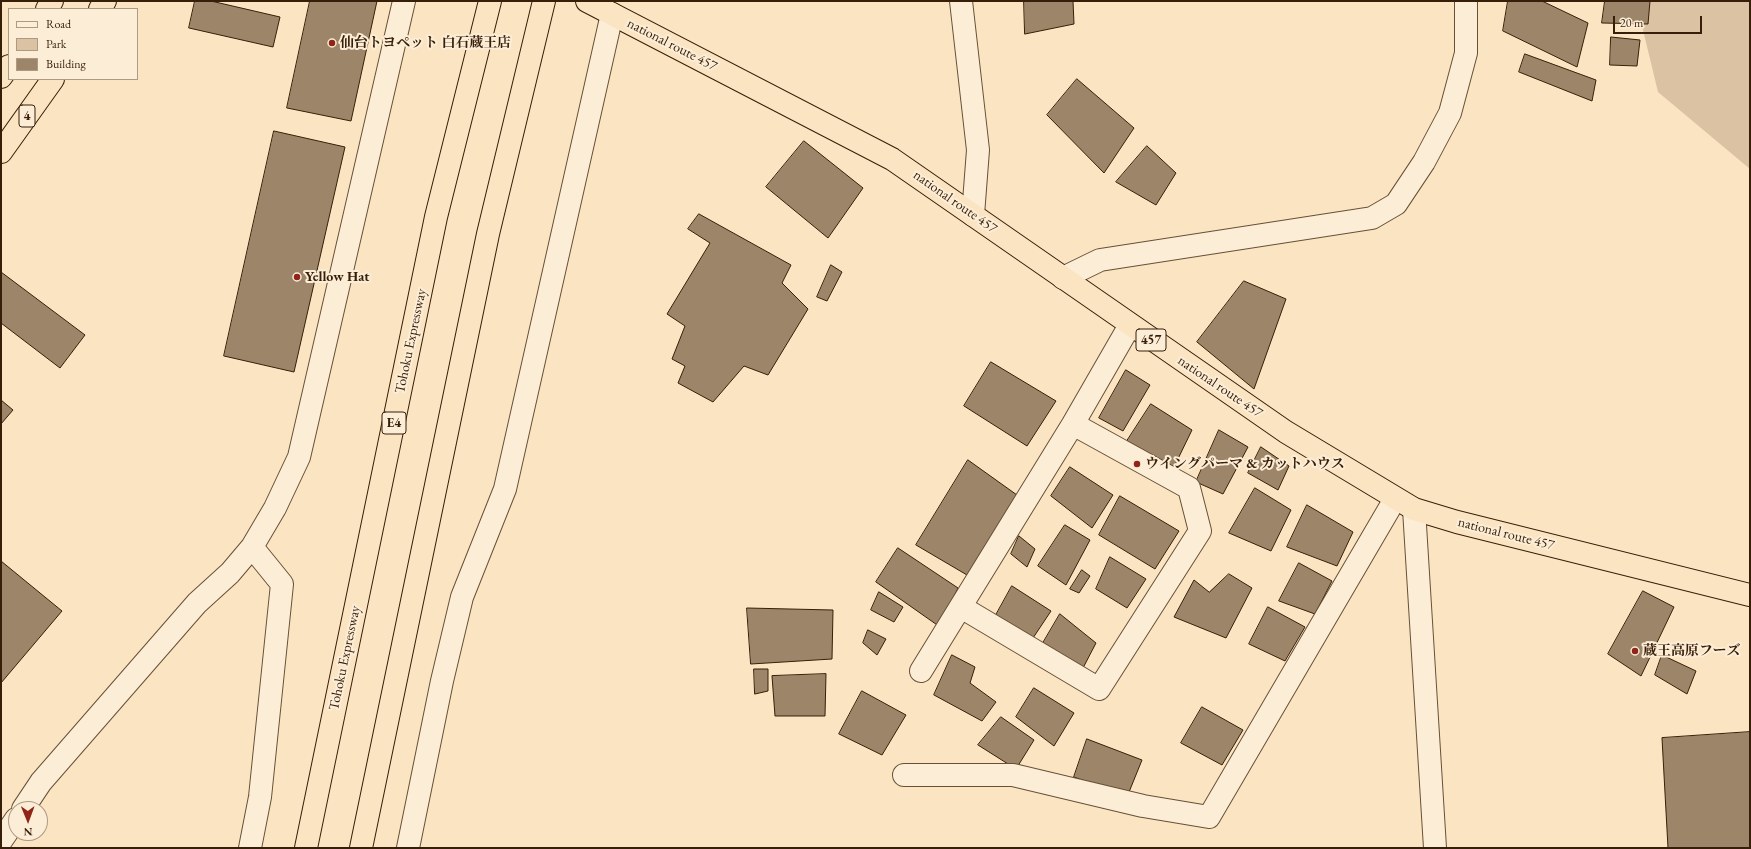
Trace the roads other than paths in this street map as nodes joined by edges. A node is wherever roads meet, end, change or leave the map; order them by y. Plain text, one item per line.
1 (404, 1) edge
2 (490, 1) edge
3 (544, 1) edge
4 (587, 1) edge
5 (961, 1) edge
6 (1466, 1) edge
7 (612, 14) junction
8 (8, 67) edge
9 (1, 76) edge
10 (52, 80) edge
11 (1, 152) edge
12 (973, 215) junction
13 (1063, 278) junction
14 (1130, 325) junction
15 (1073, 424) junction
16 (1395, 499) junction
17 (1414, 509) junction
18 (252, 547) junction
19 (1750, 595) edge
20 (961, 607) junction
21 (921, 671) dead end
22 (904, 775) dead end
23 (28, 801) edge
24 (8, 831) edge
25 (1, 841) edge
26 (250, 848) edge
27 (306, 848) edge
28 (361, 848) edge
29 (408, 848) edge
30 (1436, 848) edge

1 - 18 street
2 - 27 highway, Tohoku Expressway / E4
3 - 28 highway
4 - 7 highway, national route 457 / 457
5 - 12 street
6 - 13 street
7 - 12 highway, national route 457 / 457
7 - 29 street
8 - 9 highway
10 - 11 highway, 4
12 - 13 highway, national route 457 / 457
13 - 14 highway, national route 457 / 457
14 - 15 street
14 - 16 highway, national route 457 / 457
15 - 20 street
15 - 20 street
16 - 17 highway, national route 457 / 457
16 - 22 street
17 - 19 highway, national route 457 / 457
17 - 30 street
18 - 23 street
18 - 26 street
20 - 21 street
24 - 25 street

